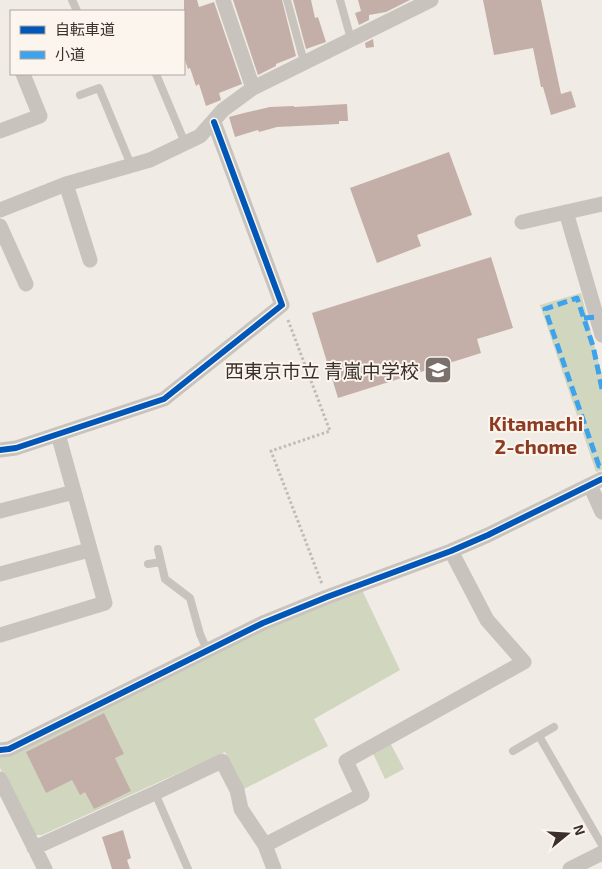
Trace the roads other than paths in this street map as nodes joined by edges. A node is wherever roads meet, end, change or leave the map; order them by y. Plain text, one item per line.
1 (223, 0) edge
2 (287, 0) edge
3 (340, 0) edge
4 (431, 0) edge
5 (350, 39) junction
6 (304, 62) junction
7 (23, 75) edge
8 (156, 75) edge
9 (253, 88) junction
10 (80, 95) dead end
11 (214, 122) junction
12 (0, 132) edge
13 (185, 143) junction
14 (131, 165) junction
15 (66, 184) junction
16 (602, 204) edge
17 (0, 210) edge
18 (566, 212) junction
19 (522, 222) dead end
20 (0, 226) edge
21 (90, 260) dead end
22 (26, 284) dead end
23 (602, 335) edge
24 (58, 434) junction
25 (0, 450) edge
26 (596, 482) edge
27 (74, 492) junction
28 (0, 511) edge
29 (602, 512) edge
30 (158, 549) dead end
31 (90, 550) junction
32 (451, 551) junction
33 (161, 562) junction
34 (148, 564) dead end
35 (0, 574) edge
36 (0, 635) edge
37 (207, 650) junction
38 (554, 728) dead end
39 (539, 736) junction
40 (0, 750) edge
41 (513, 751) dead end
42 (0, 779) edge
43 (155, 793) junction
44 (264, 845) junction
45 (602, 845) edge
46 (34, 848) junction
47 (602, 854) edge
48 (45, 869) edge
49 (188, 869) edge
50 (274, 869) edge
51 (570, 869) edge

1 - 9 street
2 - 6 lane
3 - 5 lane
4 - 5 street
5 - 6 street
6 - 9 street
7 - 12 street
8 - 13 lane
9 - 11 street
10 - 14 lane
11 - 13 street
11 - 24 street
13 - 14 street
14 - 15 street
15 - 17 street
15 - 21 street
16 - 18 street
18 - 19 street
18 - 23 street
20 - 22 street
24 - 25 street
24 - 27 street
26 - 29 street
26 - 32 street
27 - 28 street
27 - 31 street
30 - 33 lane
31 - 35 street
31 - 36 street
32 - 37 street
32 - 44 street
33 - 34 lane
33 - 37 lane
37 - 40 street
38 - 39 lane
39 - 41 lane
39 - 45 lane
42 - 46 street
43 - 44 street
43 - 46 street
43 - 49 lane
44 - 50 street
46 - 48 street
47 - 51 street

